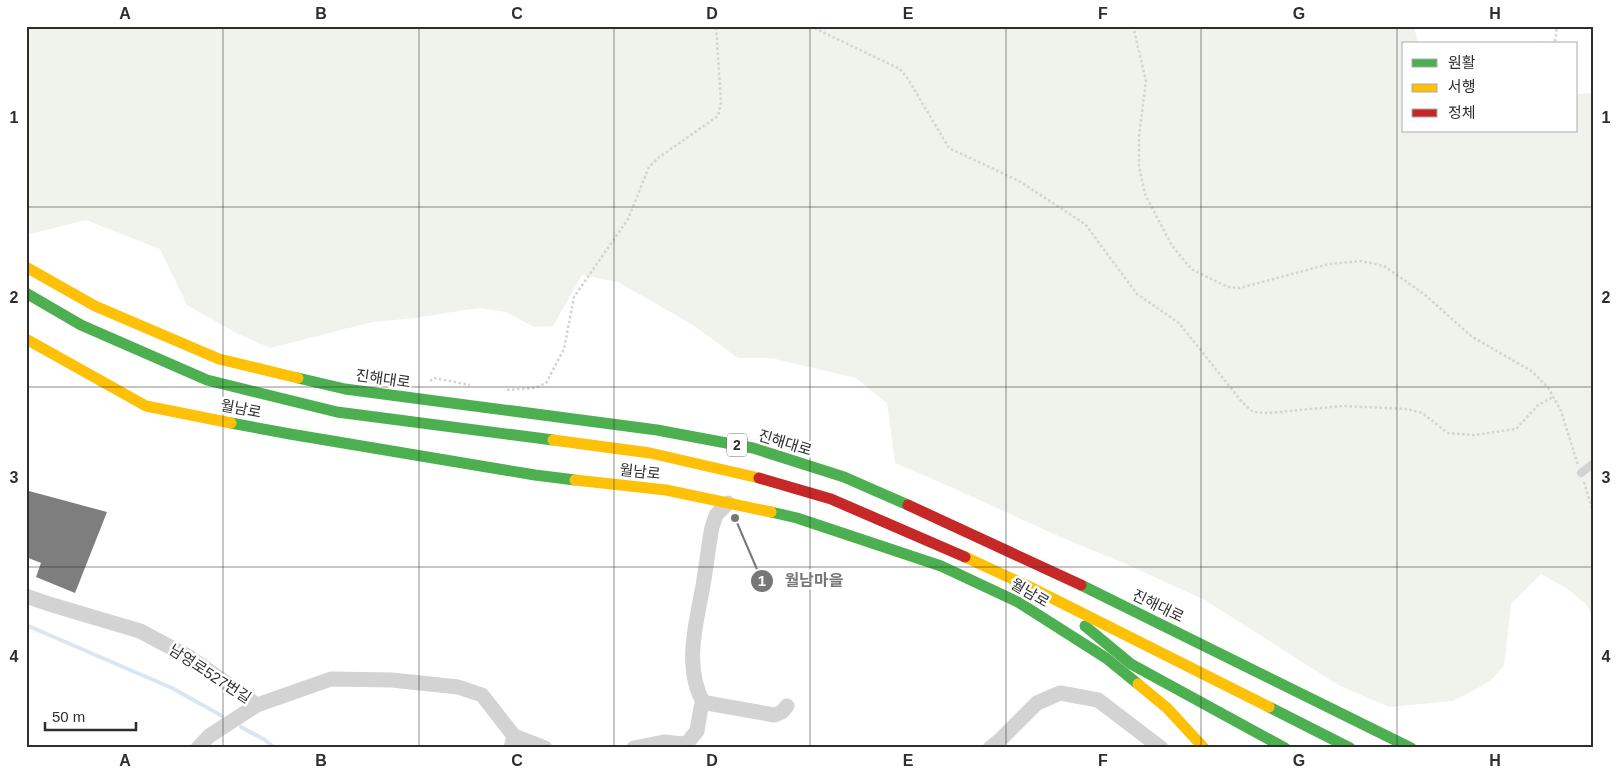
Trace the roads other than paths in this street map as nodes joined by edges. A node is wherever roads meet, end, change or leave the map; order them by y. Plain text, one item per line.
1 (26, 267) edge
2 (26, 293) edge
3 (26, 340) edge
4 (1594, 463) edge
5 (1581, 473) road end
6 (728, 503) junction
7 (26, 596) edge
8 (1049, 596) junction
9 (704, 704) junction
10 (257, 705) junction
11 (787, 706) dead end
12 (512, 742) edge
13 (198, 748) edge
14 (544, 748) edge
15 (634, 748) edge
16 (990, 748) edge
17 (1161, 748) edge
18 (1204, 748) edge
19 (1285, 748) edge
20 (1350, 748) edge
21 (1411, 748) edge

1 - 21 main road, 진해대로 / 2
2 - 8 main road, 2
3 - 6 main road, 월남로
4 - 5 lane
6 - 9 street
6 - 18 main road, 월남로
7 - 10 street, 남영로527번길
8 - 19 main road
8 - 20 main road, 2
9 - 11 street
9 - 15 street
10 - 12 street, 남영로527번길
10 - 13 street
12 - 14 street
16 - 17 street

